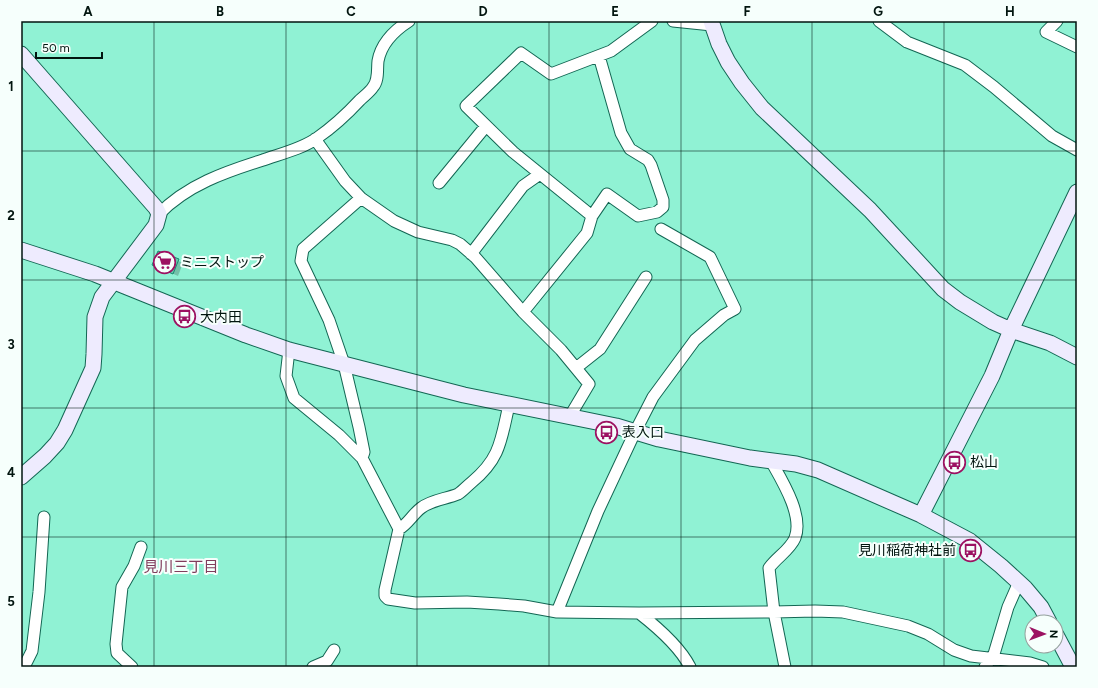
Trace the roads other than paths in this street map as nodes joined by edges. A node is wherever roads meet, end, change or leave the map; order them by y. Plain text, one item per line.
1 (409, 21) edge
2 (652, 21) edge
3 (672, 21) edge
4 (879, 21) edge
5 (1057, 21) edge
6 (711, 23) edge
7 (1077, 47) edge
8 (21, 54) edge
9 (599, 56) junction
10 (486, 126) junction
11 (315, 139) junction
12 (1077, 150) edge
13 (540, 174) junction
14 (439, 183) dead end
15 (1077, 192) edge
16 (361, 198) junction
17 (159, 214) junction
18 (592, 216) junction
19 (661, 229) dead end
20 (21, 250) edge
21 (471, 254) junction
22 (646, 277) dead end
23 (113, 281) junction
24 (523, 312) junction
25 (1011, 330) junction
26 (289, 350) junction
27 (1077, 357) edge
28 (344, 364) junction
29 (576, 368) junction
30 (509, 405) junction
31 (570, 416) junction
32 (635, 432) junction
33 (362, 458) junction
34 (770, 460) junction
35 (21, 477) edge
36 (921, 515) junction
37 (44, 516) dead end
38 (399, 530) junction
39 (141, 547) dead end
40 (1018, 582) junction
41 (557, 612) junction
42 (774, 612) junction
43 (639, 613) junction
44 (1044, 614) edge
45 (334, 650) dead end
46 (1064, 650) edge
47 (988, 663) edge
48 (24, 667) edge
49 (132, 667) edge
50 (313, 667) edge
51 (690, 667) edge
52 (785, 667) edge
53 (1043, 667) edge
54 (1073, 667) edge

1 - 11 street
2 - 9 street
3 - 6 street
4 - 12 street
5 - 7 street
6 - 25 street
8 - 17 street
9 - 10 street
9 - 18 street
10 - 13 street
10 - 14 street
11 - 16 street
11 - 17 street
13 - 18 street
13 - 21 street
15 - 25 street
16 - 21 street
16 - 28 street
17 - 23 street
18 - 24 street
19 - 32 street
20 - 23 street
21 - 24 street
22 - 29 street
23 - 26 street
23 - 35 street
24 - 29 street
25 - 27 street
25 - 36 street
26 - 28 street
26 - 33 street
28 - 30 street
28 - 33 street
29 - 31 street
30 - 31 street
30 - 38 street
31 - 32 street
32 - 34 street
32 - 41 street
33 - 38 street
34 - 36 street
34 - 42 street
36 - 40 street
37 - 48 street
38 - 41 street
39 - 49 street
40 - 44 street
40 - 47 street
41 - 43 street
42 - 43 street
42 - 47 street
42 - 52 street
43 - 51 street
45 - 50 street
46 - 54 street
47 - 53 street

